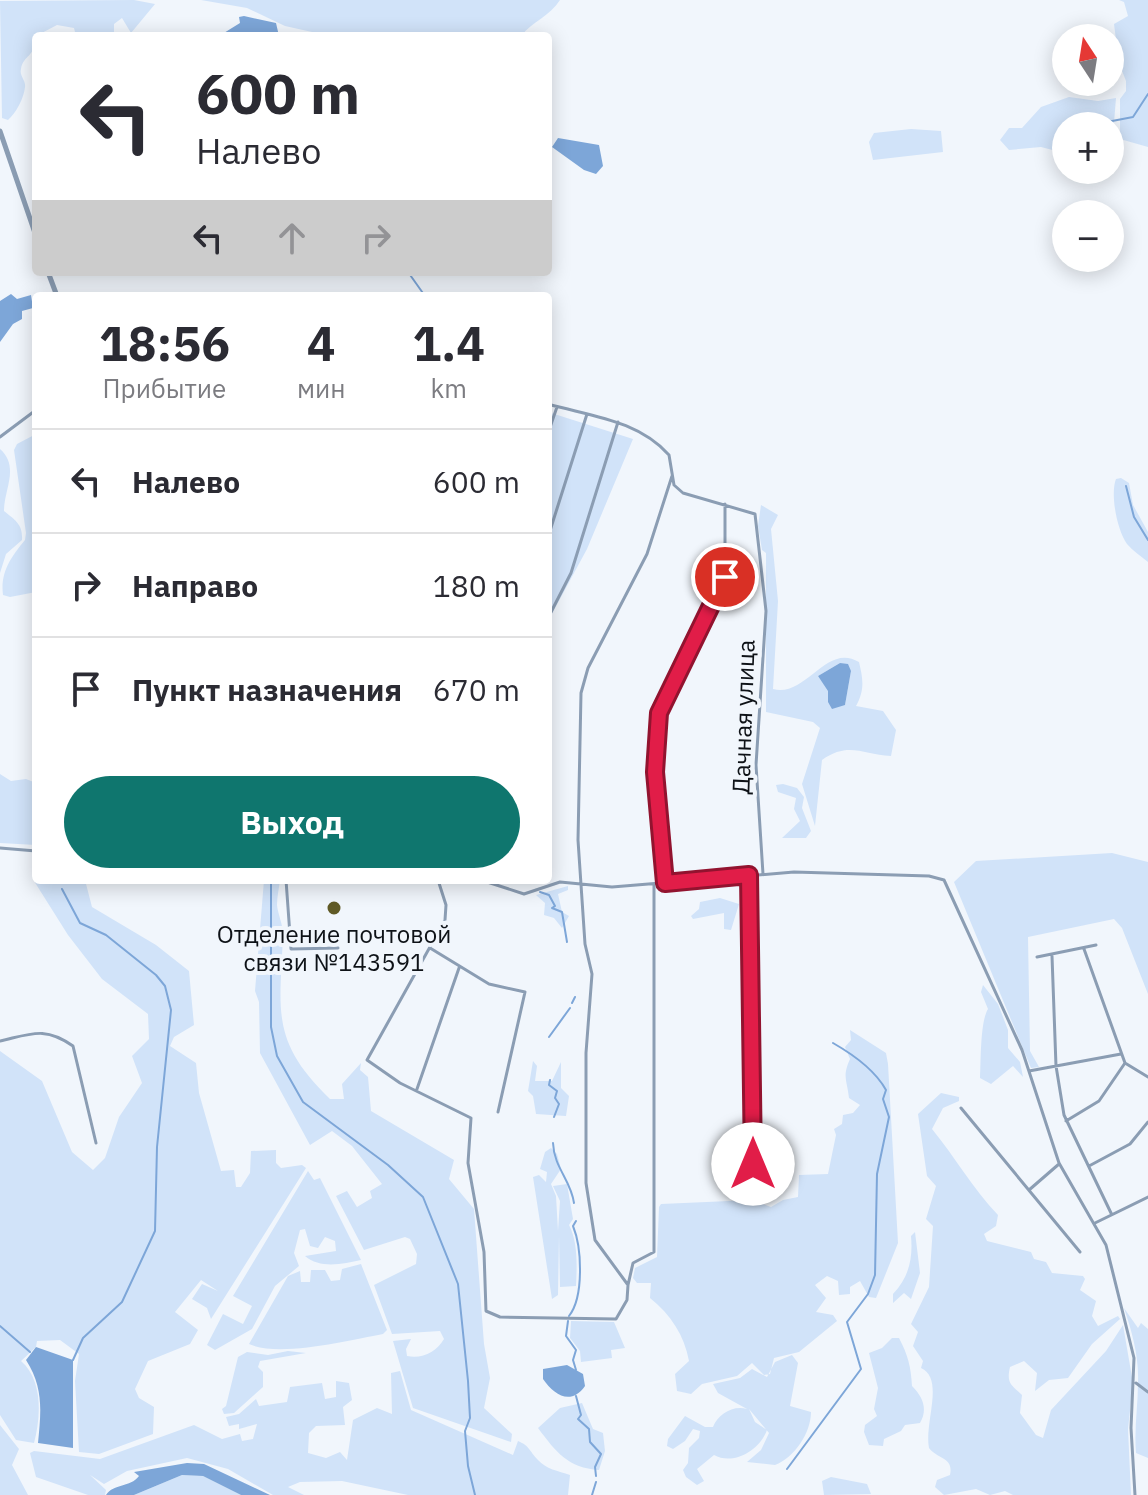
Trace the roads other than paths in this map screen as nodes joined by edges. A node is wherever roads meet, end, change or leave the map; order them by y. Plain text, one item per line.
1 (0, 131) edge
2 (32, 224) edge
3 (552, 405) edge
4 (557, 407) junction
5 (32, 413) edge
6 (587, 414) junction
7 (552, 421) edge
8 (618, 422) junction
9 (0, 437) edge
10 (672, 476) junction
11 (725, 504) junction
12 (552, 524) edge
13 (552, 610) edge
14 (0, 848) edge
15 (32, 851) edge
16 (763, 874) junction
17 (749, 875) junction
18 (665, 883) junction
19 (286, 884) edge
20 (439, 884) edge
21 (493, 884) edge
22 (654, 884) junction
23 (581, 885) junction
24 (1096, 945) dead end
25 (338, 948) dead end
26 (430, 948) junction
27 (1084, 949) junction
28 (1052, 956) junction
29 (1037, 957) dead end
30 (459, 968) junction
31 (0, 1041) edge
32 (1121, 1054) junction
33 (1125, 1063) junction
34 (1056, 1066) junction
35 (1029, 1071) junction
36 (1148, 1077) edge
37 (416, 1090) junction
38 (961, 1108) dead end
39 (498, 1112) dead end
40 (1066, 1121) junction
41 (1148, 1122) edge
42 (96, 1143) dead end
43 (1059, 1163) junction
44 (753, 1164) dead end
45 (1089, 1166) junction
46 (1029, 1190) junction
47 (1148, 1197) edge
48 (1111, 1213) junction
49 (1095, 1223) junction
50 (1080, 1252) dead end
51 (628, 1285) junction
52 (1136, 1383) junction
53 (1148, 1392) edge
54 (1135, 1495) edge

1 - 2 street
3 - 4 street
4 - 6 street
4 - 7 street
5 - 9 street
6 - 8 street
6 - 12 street
8 - 10 street
8 - 13 street
10 - 11 street
10 - 23 street
11 - 16 street, Дачная улица
11 - 18 street
14 - 15 street
16 - 17 street
16 - 35 street
17 - 18 street
17 - 44 street
18 - 22 street
19 - 25 street
20 - 26 street
21 - 23 street
22 - 23 street
22 - 51 street
23 - 51 street
24 - 27 street
26 - 30 street
26 - 37 street
27 - 28 street
27 - 32 street
28 - 29 street
28 - 34 street
30 - 37 street
30 - 39 street
31 - 42 street
32 - 33 street
32 - 34 street
33 - 36 street
33 - 40 street
34 - 35 street
34 - 40 street
35 - 43 street
37 - 51 street
38 - 46 street
40 - 45 street
41 - 45 street
43 - 46 street
43 - 49 street
45 - 48 street
46 - 50 street
47 - 48 street
48 - 49 street
49 - 52 street
52 - 53 street
52 - 54 street

